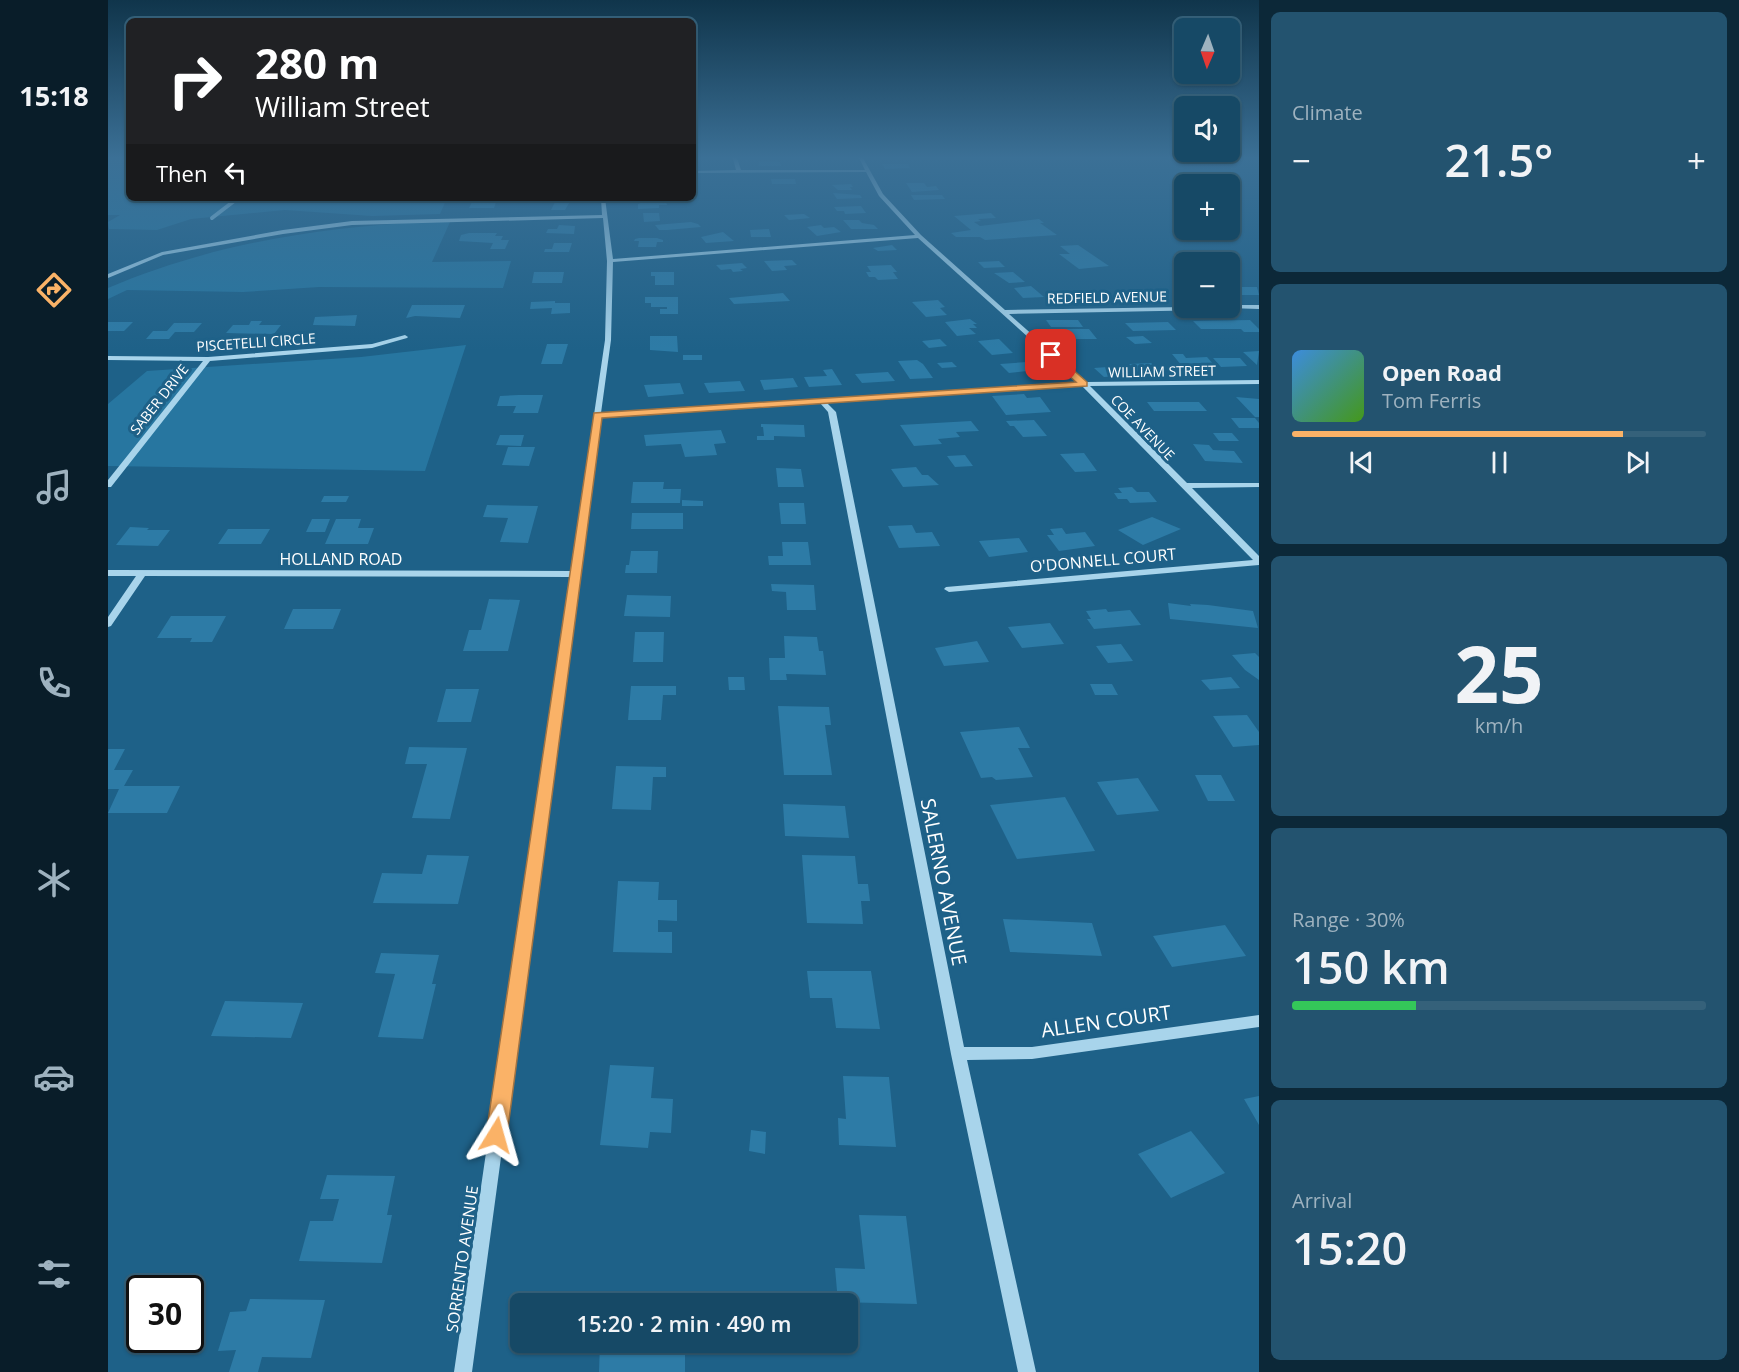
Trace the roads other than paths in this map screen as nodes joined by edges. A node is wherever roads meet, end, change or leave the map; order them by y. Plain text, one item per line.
1 (373, 222) edge
2 (605, 222) edge
3 (906, 222) edge
4 (919, 236) junction
5 (610, 261) junction
6 (108, 276) edge
7 (1240, 307) edge
8 (1259, 307) edge
9 (1174, 309) edge
10 (1002, 312) junction
11 (405, 337) dead end
12 (108, 358) edge
13 (208, 359) junction
14 (1259, 382) edge
15 (1084, 384) junction
16 (823, 402) junction
17 (598, 416) junction
18 (108, 485) edge
19 (1259, 485) edge
20 (1184, 486) junction
21 (1259, 562) edge
22 (108, 573) edge
23 (142, 574) junction
24 (574, 574) junction
25 (949, 589) dead end
26 (108, 624) edge
27 (1259, 1021) edge
28 (958, 1054) junction
29 (463, 1372) edge
30 (1027, 1372) edge

1 - 6 street
2 - 5 street, SORRENTO AVENUE
3 - 4 street, COE AVENUE
4 - 5 street
4 - 10 street, COE AVENUE
5 - 17 street, SORRENTO AVENUE
7 - 8 street
9 - 10 street, REDFIELD AVENUE
10 - 15 street, COE AVENUE
11 - 13 street, PISCETELLI CIRCLE
12 - 13 street, PISCETELLI CIRCLE
13 - 18 street, SABER DRIVE
14 - 15 street, WILLIAM STREET
15 - 16 street, WILLIAM STREET
15 - 20 street, COE AVENUE
16 - 17 street, WILLIAM STREET
16 - 28 street, SALERNO AVENUE
17 - 24 street, SORRENTO AVENUE
19 - 20 street
20 - 21 street, COE AVENUE
21 - 25 street, O'DONNELL COURT
22 - 23 street, HOLLAND ROAD
23 - 24 street, HOLLAND ROAD
23 - 26 street
24 - 29 street, SORRENTO AVENUE
27 - 28 street, ALLEN COURT
28 - 30 street, SALERNO AVENUE

